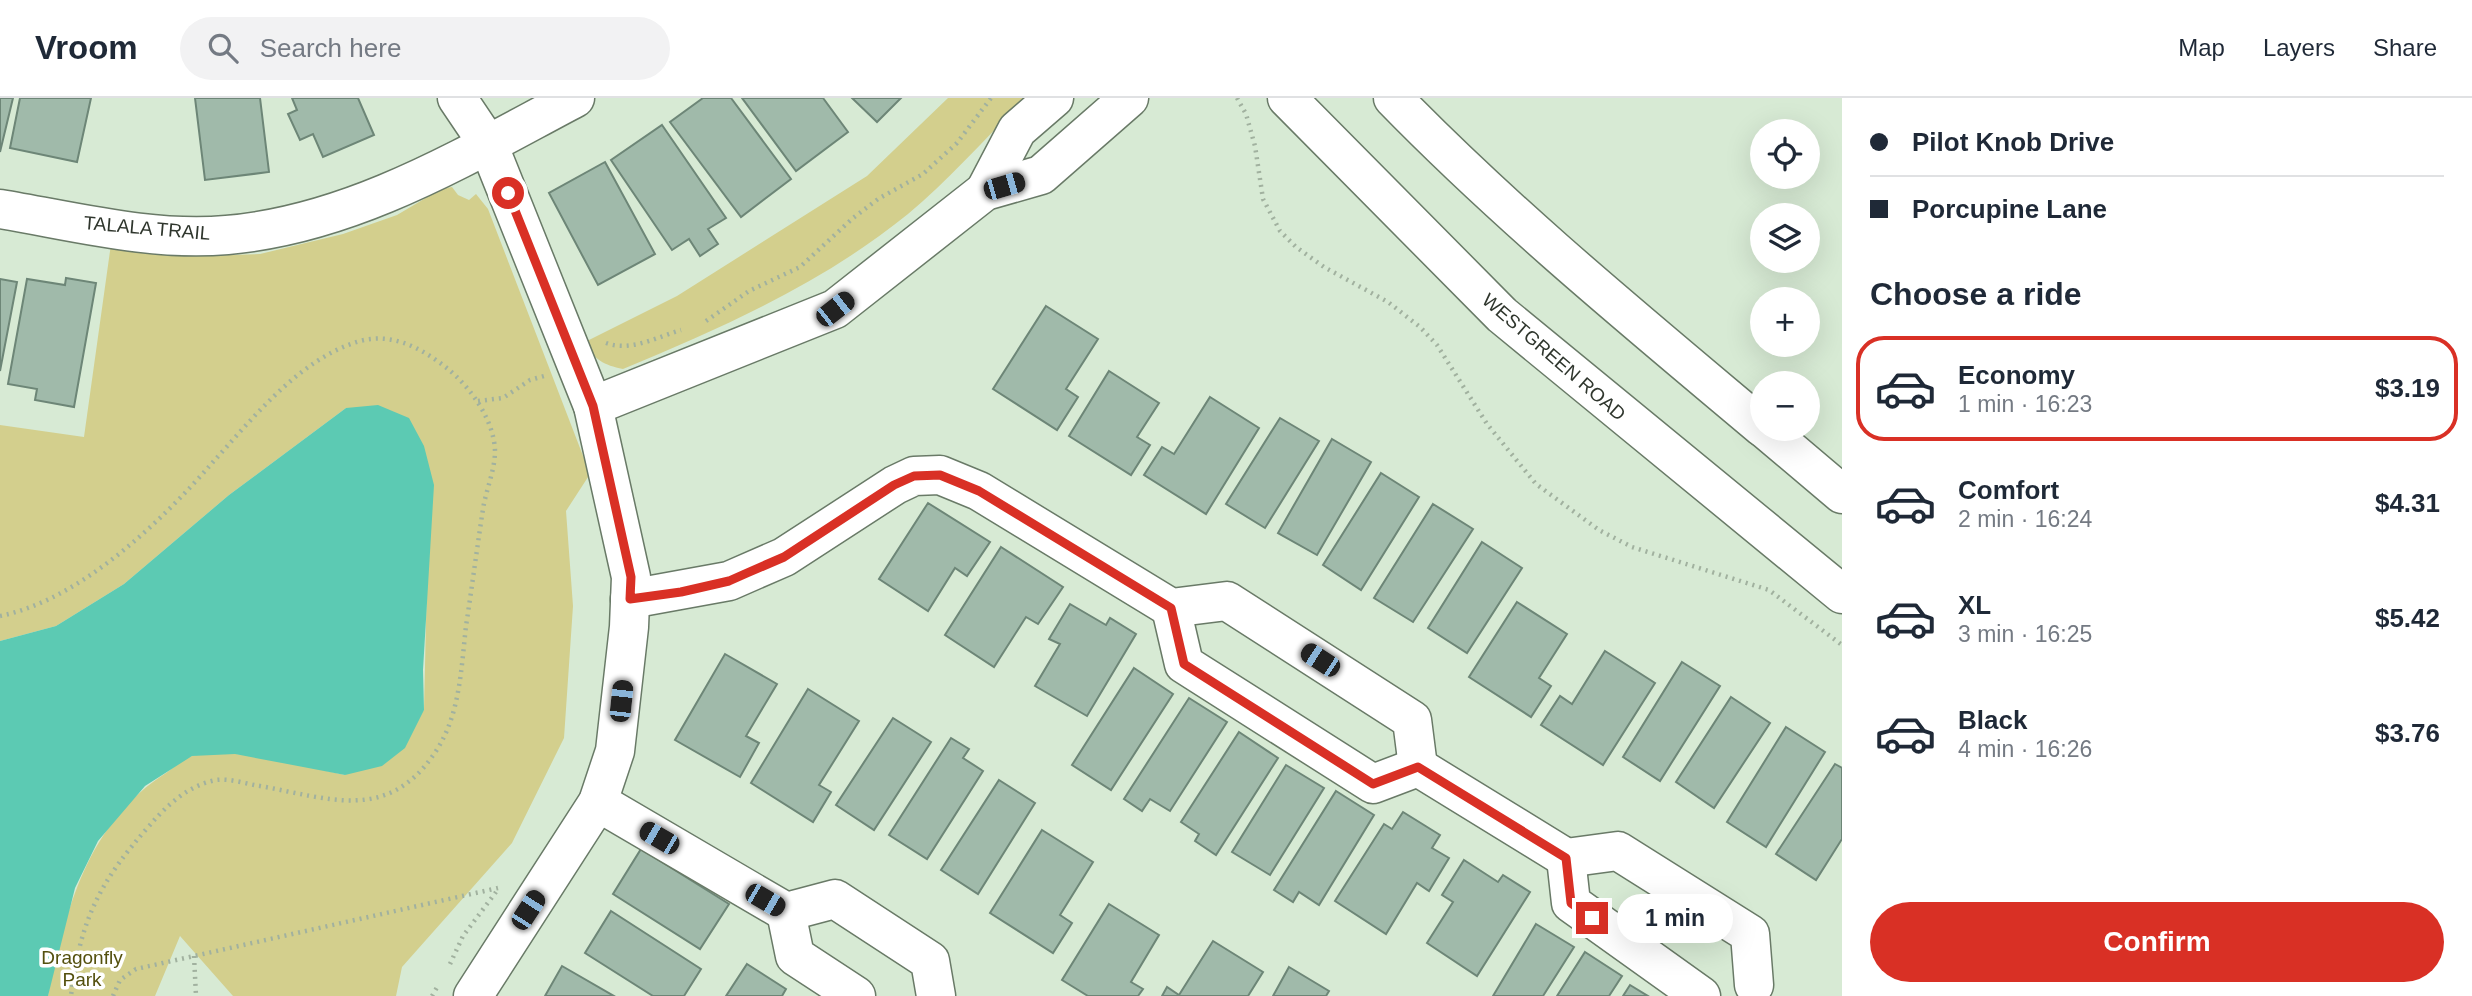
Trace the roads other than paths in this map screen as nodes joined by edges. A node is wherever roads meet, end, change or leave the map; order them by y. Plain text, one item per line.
1 (457, 98) edge
2 (575, 98) edge
3 (1054, 98) edge
4 (1129, 98) edge
5 (1287, 98) edge
6 (1393, 98) edge
7 (488, 144) junction
8 (985, 191) junction
9 (0, 209) edge
10 (593, 406) junction
11 (1750, 417) edge
12 (1779, 441) edge
13 (1842, 494) edge
14 (1842, 594) edge
15 (630, 599) junction
16 (1171, 608) junction
17 (1418, 767) junction
18 (598, 802) junction
19 (1566, 858) junction
20 (786, 912) junction
21 (454, 981) edge
22 (1750, 990) edge
23 (856, 996) edge
24 (936, 996) edge
25 (1701, 996) edge
26 (1711, 996) edge

1 - 7 street
2 - 7 street, TALALA TRAIL
3 - 8 street
4 - 8 street
5 - 14 street, WESTGREEN ROAD
6 - 11 street
7 - 9 street, TALALA TRAIL
7 - 10 street
8 - 10 street
10 - 15 street
12 - 13 street
15 - 16 street
15 - 18 street
16 - 17 street
16 - 17 street
17 - 19 street
18 - 20 street
18 - 21 street
19 - 22 street
19 - 25 street
20 - 23 street
20 - 24 street
22 - 26 street

